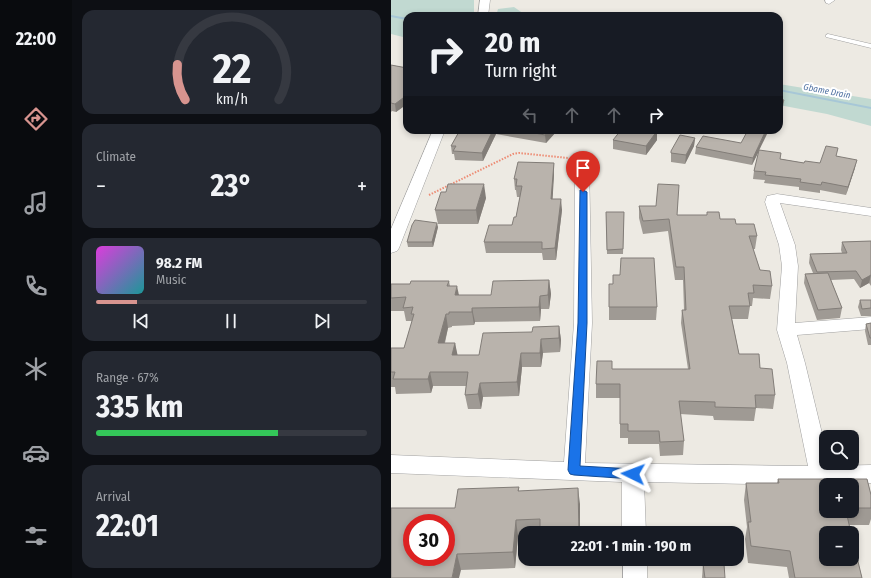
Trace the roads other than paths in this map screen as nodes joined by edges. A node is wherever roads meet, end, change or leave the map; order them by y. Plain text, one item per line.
1 (485, 0) edge
2 (484, 12) edge
3 (828, 36) dead end
4 (871, 46) edge
5 (437, 134) edge
6 (580, 159) road end
7 (871, 212) edge
8 (391, 248) edge
9 (871, 323) edge
10 (786, 330) junction
11 (391, 464) edge
12 (574, 470) junction
13 (633, 474) junction
14 (871, 474) edge
15 (821, 476) junction
16 (634, 526) edge
17 (635, 566) edge
18 (635, 578) edge

1 - 2 street
3 - 4 lane
5 - 8 street
6 - 12 street
7 - 10 street
9 - 10 street
10 - 15 street
11 - 12 street
12 - 13 street
13 - 15 street
13 - 16 street
14 - 15 street
17 - 18 street

